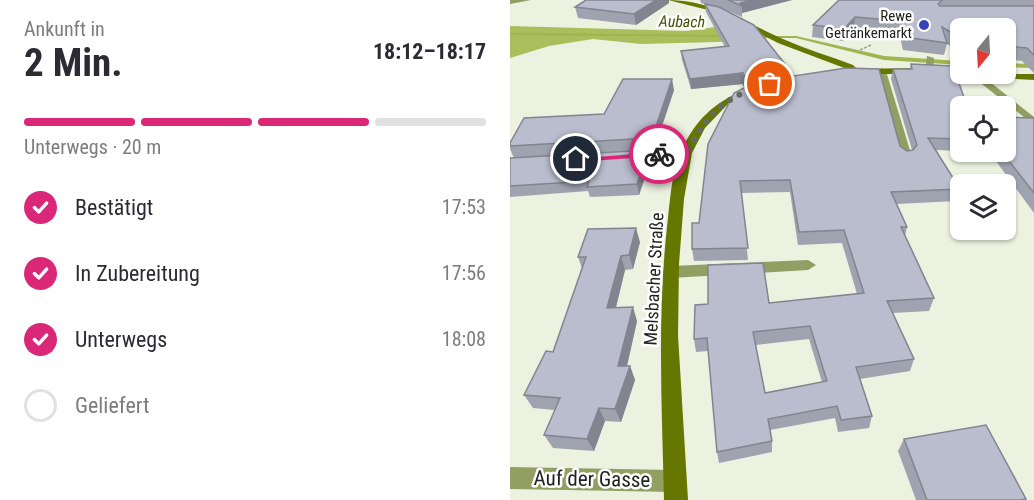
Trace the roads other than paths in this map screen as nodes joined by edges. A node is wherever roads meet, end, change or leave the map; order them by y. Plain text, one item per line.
1 (528, 0) edge
2 (671, 0) edge
3 (510, 2) edge
4 (950, 69) edge
5 (882, 71) junction
6 (855, 72) junction
7 (822, 75) edge
8 (1016, 76) edge
9 (1034, 77) edge
10 (987, 84) edge
11 (765, 85) edge
12 (1034, 122) edge
13 (687, 153) junction
14 (620, 156) edge
15 (906, 157) edge
16 (807, 265) dead end
17 (671, 272) junction
18 (510, 478) edge
19 (675, 491) edge

1 - 3 street
2 - 6 street
4 - 5 street
5 - 6 street
5 - 15 street
6 - 7 street
8 - 9 street
10 - 12 street
11 - 13 street, Melsbacher Straße
13 - 14 street
13 - 17 street, Melsbacher Straße
16 - 17 street
17 - 19 street, Melsbacher Straße
18 - 19 street, Auf der Gasse

